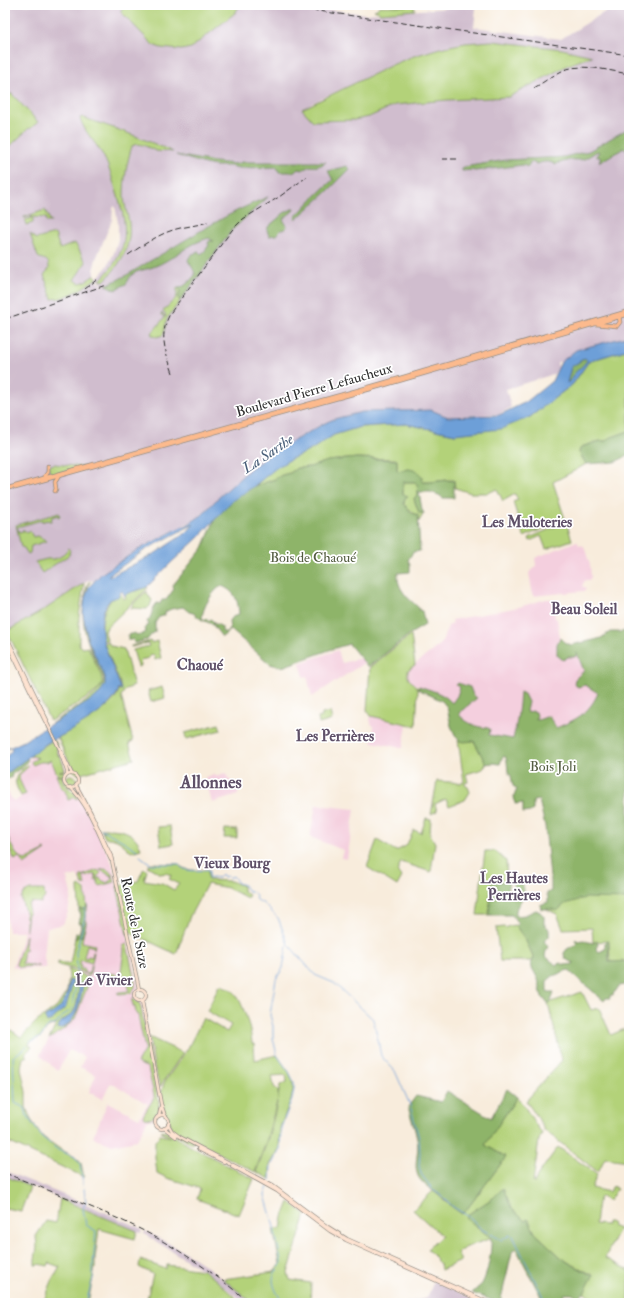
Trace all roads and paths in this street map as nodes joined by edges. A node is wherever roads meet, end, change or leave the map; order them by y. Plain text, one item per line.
1 (629, 312) edge
2 (619, 315) junction
3 (590, 324) junction
4 (381, 385) junction
5 (48, 466) dead end
6 (60, 476) junction
7 (42, 478) junction
8 (5, 490) edge
9 (55, 491) dead end
10 (5, 633) edge
11 (5, 638) edge
12 (47, 723) junction
13 (56, 741) junction
14 (72, 774) junction
15 (67, 775) junction
16 (76, 786) junction
17 (70, 787) junction
18 (112, 862) junction
19 (139, 989) junction
20 (142, 1001) junction
21 (161, 1104) junction
22 (159, 1116) junction
23 (165, 1116) junction
24 (168, 1124) junction
25 (164, 1128) junction
26 (486, 1303) edge
27 (490, 1303) edge

1 - 2 main road, Boulevard Pierre Lefaucheux
2 - 3 main road, Boulevard Pierre Lefaucheux
2 - 3 main road
2 - 4 main road, Boulevard Pierre Lefaucheux
3 - 4 main road, Boulevard Pierre Lefaucheux
4 - 6 main road, Boulevard Pierre Lefaucheux
4 - 7 main road, Boulevard Pierre Lefaucheux
5 - 7 main road
6 - 8 main road, Boulevard Pierre Lefaucheux
6 - 9 main road
7 - 8 main road, Boulevard Pierre Lefaucheux
10 - 12 main road
11 - 12 main road
12 - 13 main road
13 - 14 main road
13 - 15 main road
14 - 15 main road
14 - 16 main road
15 - 17 main road
16 - 17 main road
16 - 18 main road, Route de la Suze
17 - 18 main road, Route de la Suze
18 - 19 main road, Route de la Suze
19 - 20 main road
19 - 20 main road
20 - 21 main road
21 - 22 main road
21 - 23 main road
22 - 23 main road
22 - 25 main road
23 - 24 main road
24 - 25 main road
24 - 27 main road
25 - 26 main road

